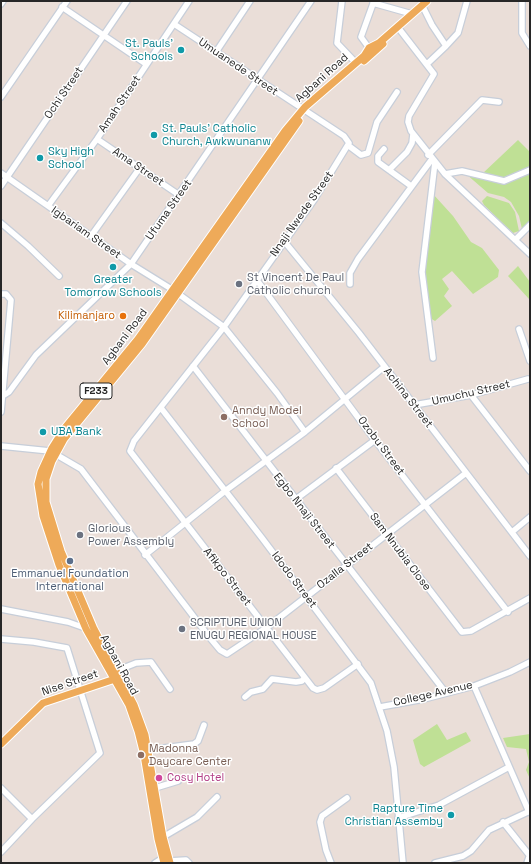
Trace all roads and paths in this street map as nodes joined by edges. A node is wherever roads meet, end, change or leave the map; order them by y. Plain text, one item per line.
1 (67, 1) edge
2 (127, 1) edge
3 (190, 1) edge
4 (250, 1) edge
5 (342, 1) edge
6 (431, 1) edge
7 (467, 1) edge
8 (522, 1) edge
9 (308, 2) edge
10 (373, 2) edge
11 (424, 3) edge
12 (62, 7) junction
13 (412, 14) junction
14 (174, 24) junction
15 (400, 30) junction
16 (103, 36) junction
17 (446, 46) junction
18 (530, 46) edge
19 (370, 48) junction
20 (216, 52) junction
21 (356, 63) junction
22 (146, 64) junction
23 (427, 64) junction
24 (258, 80) junction
25 (398, 92) dead end
26 (1, 97) edge
27 (499, 102) dead end
28 (304, 111) junction
29 (413, 134) junction
30 (97, 139) junction
31 (348, 146) junction
32 (384, 149) dead end
33 (432, 159) junction
34 (140, 168) junction
35 (389, 170) junction
36 (530, 170) edge
37 (1, 173) edge
38 (445, 174) junction
39 (7, 177) junction
40 (1, 186) edge
41 (411, 186) junction
42 (179, 195) junction
43 (48, 206) junction
44 (1, 223) edge
45 (530, 225) edge
46 (91, 236) junction
47 (515, 240) junction
48 (284, 241) junction
49 (530, 254) edge
50 (131, 264) junction
51 (59, 276) dead end
52 (256, 279) junction
53 (350, 284) dead end
54 (175, 291) junction
55 (1, 294) edge
56 (224, 326) junction
57 (519, 329) dead end
58 (433, 358) dead end
59 (530, 362) edge
60 (193, 366) junction
61 (384, 367) junction
62 (529, 378) edge
63 (470, 395) junction
64 (1, 397) edge
65 (346, 399) junction
66 (414, 406) junction
67 (161, 408) junction
68 (1, 412) edge
69 (305, 432) junction
70 (375, 440) junction
71 (134, 441) joint
72 (1, 446) edge
73 (53, 452) junction
74 (265, 461) junction
75 (336, 468) junction
76 (530, 471) edge
77 (466, 473) junction
78 (225, 491) junction
79 (296, 499) junction
80 (426, 504) junction
81 (530, 517) edge
82 (185, 522) junction
83 (512, 532) junction
84 (386, 534) junction
85 (145, 555) junction
86 (530, 556) edge
87 (346, 565) junction
88 (306, 597) junction
89 (530, 598) edge
90 (1, 608) edge
91 (508, 612) junction
92 (266, 628) junction
93 (90, 629) junction
94 (1, 639) edge
95 (530, 662) edge
96 (358, 664) junction
97 (117, 676) junction
98 (304, 678) junction
99 (474, 686) junction
100 (170, 689) dead end
101 (79, 691) junction
102 (446, 693) junction
103 (245, 697) dead end
104 (380, 707) junction
105 (204, 725) dead end
106 (1, 744) edge
107 (149, 750) junction
108 (509, 768) junction
109 (178, 781) dead end
110 (1, 788) edge
111 (155, 788) junction
112 (217, 797) dead end
113 (347, 798) dead end
114 (529, 811) edge
115 (32, 818) junction
116 (398, 818) junction
117 (503, 822) junction
118 (163, 837) junction
119 (1, 852) edge
120 (530, 855) edge
121 (167, 861) edge
122 (155, 863) edge
123 (189, 863) edge
124 (331, 863) edge
125 (403, 863) edge
126 (435, 863) edge
127 (527, 863) edge

1 - 12 street
2 - 16 street, Ochi Street
3 - 14 street, Amah Street
4 - 20 street
5 - 21 street
6 - 11 main road, Agbani Road / F233
7 - 17 street
8 - 18 street
9 - 24 street, Ufuma Street
10 - 13 street
10 - 19 street
11 - 13 main road, Agbani Road / F233
11 - 15 main road, Agbani Road / F233
11 - 17 street
12 - 16 street
12 - 26 street
13 - 19 main road, Agbani Road / F233
14 - 20 street, Umuanede Street
14 - 22 street, Amah Street
15 - 23 street
15 - 28 main road, Agbani Road / F233
16 - 22 street
16 - 39 street, Ochi Street
17 - 23 street
19 - 21 main road, Agbani Road / F233
20 - 24 street, Umuanede Street
21 - 28 main road, Agbani Road / F233
22 - 30 street, Amah Street
23 - 29 street
24 - 28 street, Umuanede Street
24 - 42 street, Ufuma Street
25 - 31 street
27 - 33 street
28 - 31 street
28 - 54 main road, Agbani Road / F233
29 - 33 street
29 - 35 street
30 - 34 street, Ama Street
30 - 43 street, Amah Street
31 - 48 street, Nnaji Nwede Street
32 - 35 street
33 - 38 street
33 - 41 street
33 - 58 street
34 - 42 street, Ama Street
34 - 46 street
35 - 41 street
36 - 38 street
37 - 39 street, Igbariam Street
38 - 47 street
39 - 40 street, Ochi Street
39 - 43 street, Igbariam Street
41 - 53 street
42 - 50 street, Ufuma Street
43 - 46 street, Igbariam Street
44 - 51 street
45 - 47 street
46 - 50 street, Igbariam Street
47 - 49 street
48 - 52 street, Nnaji Nwede Street
48 - 61 street, Achina Street
50 - 54 street, Igbariam Street
50 - 64 street, Ufuma Street
52 - 56 street, Nnaji Nwede Street
52 - 65 street, Ozobu Street
54 - 56 street, Igbariam Street
54 - 73 main road, Agbani Road / F233
55 - 64 street
56 - 60 street, Nnaji Nwede Street
56 - 69 street, Igbariam Street
57 - 59 street
60 - 67 street, Nnaji Nwede Street
60 - 74 street, Egbo Nnaji Street
61 - 65 street
61 - 66 street, Achina Street
62 - 63 street, Umuchu Street
63 - 66 street, Umuchu Street
63 - 76 street
64 - 68 street
65 - 69 street
65 - 70 street, Ozobu Street
66 - 77 street, Achina Street
67 - 71 street, Nnaji Nwede Street
67 - 78 street, Idodo Street
69 - 74 street
70 - 75 street
70 - 80 street, Ozobu Street
71 - 82 street, Afikpo Street
72 - 73 street
73 - 85 street, Ozalla Street
73 - 93 main road, Agbani Road / F233
74 - 78 street
74 - 79 street, Egbo Nnaji Street
75 - 79 street
75 - 84 street, Sam Nnubia Close
77 - 80 street, Ozalla Street
77 - 83 street, Achina Street
78 - 82 street
78 - 88 street, Idodo Street
79 - 87 street, Egbo Nnaji Street
80 - 84 street, Ozalla Street
80 - 91 street, Ozobu Street
81 - 83 street
82 - 85 street
82 - 92 street, Afikpo Street
83 - 86 street, Achina Street
84 - 87 street, Ozalla Street
84 - 91 street, Sam Nnubia Close
85 - 92 street, Ozalla Street
87 - 88 street, Ozalla Street
87 - 102 street, Egbo Nnaji Street
88 - 92 street, Ozalla Street
88 - 96 street, Idodo Street
89 - 91 street
90 - 93 street
92 - 98 street, Afikpo Street
93 - 97 main road, Agbani Road / F233
94 - 101 street
95 - 99 street, College Avenue
96 - 98 street, Afikpo Street
96 - 104 street, Idodo Street
97 - 100 street
97 - 101 main road, Nise Street
97 - 107 main road, Agbani Road / F233
97 - 121 main road, Agbani Road / F233
98 - 103 street
99 - 102 street, College Avenue
99 - 108 street
101 - 106 main road, Nise Street
101 - 115 street
102 - 104 street, College Avenue
104 - 116 street, Idodo Street
105 - 107 street
107 - 111 main road, Agbani Road / F233
108 - 114 street
108 - 116 street
109 - 111 street
110 - 115 street
111 - 118 main road, Agbani Road / F233
112 - 118 street
113 - 124 street
114 - 117 street
115 - 119 street
116 - 125 street, Idodo Street
117 - 120 street
117 - 126 street
118 - 121 main road, Agbani Road / F233
120 - 127 street
121 - 122 street
121 - 123 street

